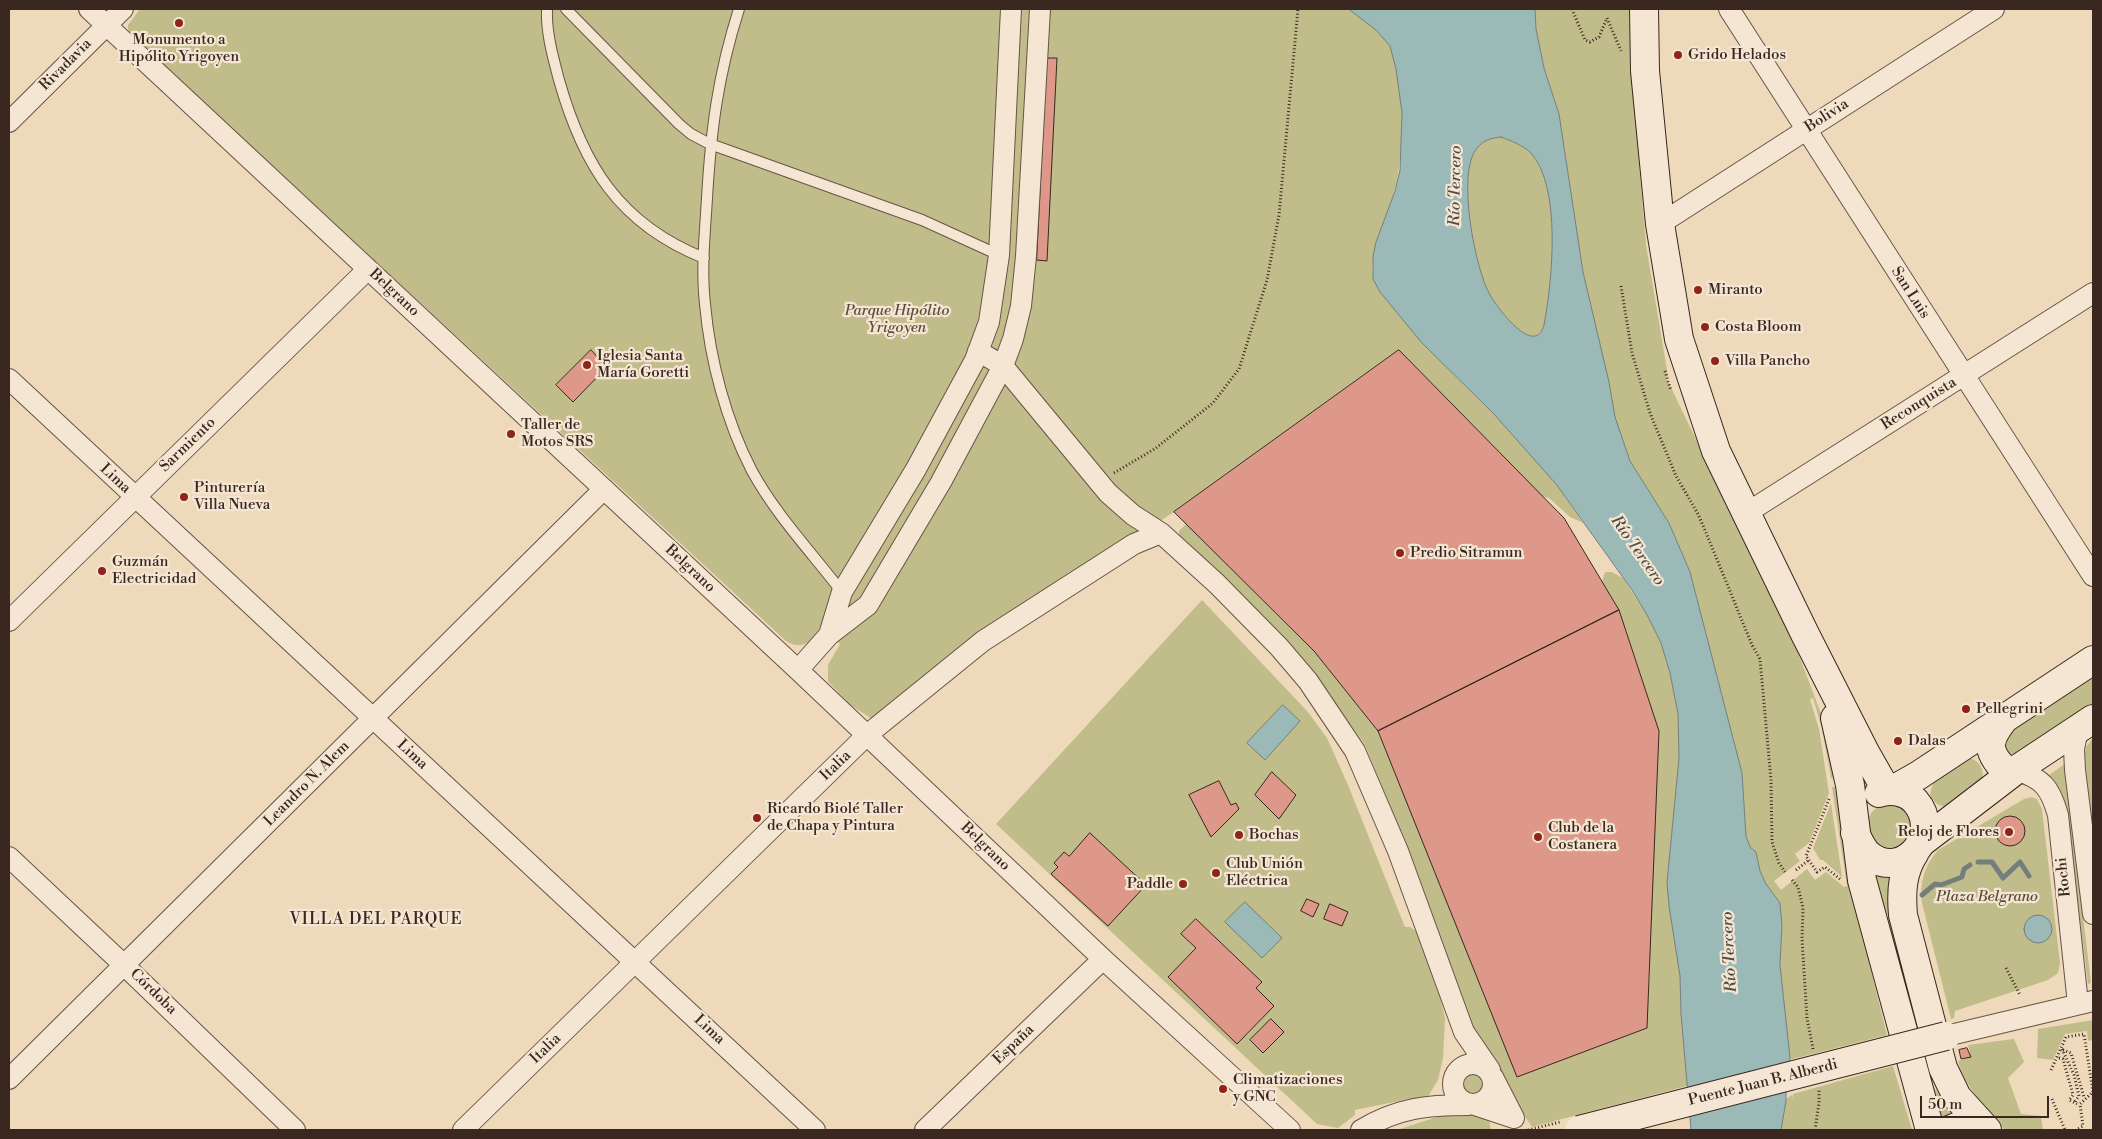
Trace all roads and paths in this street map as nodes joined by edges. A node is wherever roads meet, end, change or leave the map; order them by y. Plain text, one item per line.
1 (89, 9) edge
2 (123, 9) edge
3 (546, 9) edge
4 (566, 9) edge
5 (739, 9) edge
6 (1011, 9) edge
7 (1040, 9) edge
8 (1298, 9) edge
9 (1644, 9) edge
10 (1729, 9) edge
11 (1994, 9) edge
12 (106, 25) junction
13 (9, 122) edge
14 (1806, 130) junction
15 (710, 144) junction
16 (1660, 224) junction
17 (999, 255) junction
18 (704, 258) junction
19 (368, 269) junction
20 (1621, 286) dead end
21 (2093, 293) edge
22 (978, 351) junction
23 (1003, 366) junction
24 (1963, 376) junction
25 (9, 379) edge
26 (1099, 482) junction
27 (604, 489) junction
28 (135, 498) junction
29 (1745, 514) junction
30 (1160, 534) junction
31 (2093, 576) edge
32 (842, 592) junction
33 (9, 621) edge
34 (1805, 634) junction
35 (829, 635) junction
36 (2093, 660) edge
37 (798, 670) junction
38 (372, 718) junction
39 (2004, 719) junction
40 (2086, 724) edge
41 (867, 735) junction
42 (2016, 770) junction
43 (1889, 791) junction
44 (1854, 826) junction
45 (1919, 847) junction
46 (9, 857) edge
47 (1809, 860) dead end
48 (1796, 870) dead end
49 (1785, 872) dead end
50 (1792, 880) dead end
51 (2093, 914) edge
52 (1103, 960) junction
53 (635, 962) junction
54 (125, 966) junction
55 (2006, 968) dead end
56 (2020, 995) dead end
57 (2085, 1003) edge
58 (1464, 1032) junction
59 (1946, 1036) joint
60 (1814, 1052) dead end
61 (2061, 1057) junction
62 (2051, 1070) dead end
63 (1492, 1073) junction
64 (1456, 1075) junction
65 (9, 1079) edge
66 (1819, 1086) dead end
67 (2084, 1097) dead end
68 (2052, 1099) dead end
69 (1428, 1105) junction
70 (1472, 1105) junction
71 (1518, 1124) edge
72 (1380, 1125) edge
73 (295, 1130) edge
74 (463, 1130) edge
75 (815, 1130) edge
76 (926, 1130) edge
77 (1290, 1130) edge
78 (1361, 1130) edge
79 (1579, 1130) edge
80 (1815, 1130) edge
81 (1930, 1130) edge
82 (1949, 1130) edge
83 (1987, 1130) edge
84 (2065, 1130) edge
85 (2076, 1130) edge

1 - 12 street, Belgrano
2 - 12 street, Rivadavia
3 - 18 lane
4 - 15 lane
5 - 15 lane
6 - 17 street
7 - 23 street
8 - 26 path
9 - 16 main road
10 - 14 street, San Luis
11 - 14 street, Bolivia
12 - 13 street, Rivadavia
12 - 19 street, Belgrano
14 - 16 street, Bolivia
14 - 24 street, San Luis
15 - 17 lane
15 - 18 lane
16 - 29 main road
17 - 22 street
18 - 32 lane
19 - 27 street, Belgrano
19 - 28 street, Sarmiento
20 - 49 path
21 - 24 street, Reconquista
22 - 23 street
22 - 32 street
23 - 26 street
23 - 35 street
24 - 29 street, Reconquista
24 - 31 street, San Luis
25 - 28 street, Lima
26 - 30 street
27 - 37 street, Belgrano
27 - 38 street, Leandro N. Alem
28 - 33 street, Sarmiento
28 - 38 street, Lima
29 - 34 main road
30 - 41 street, Italia
30 - 58 street
32 - 35 street
34 - 43 main road
34 - 44 main road
35 - 37 street
36 - 39 main road
37 - 41 street, Belgrano
38 - 53 street, Lima
38 - 54 street, Leandro N. Alem
39 - 42 main road
39 - 43 main road
40 - 42 main road
40 - 51 street, Rochi
41 - 52 street, Belgrano
41 - 53 street, Italia
42 - 45 main road
42 - 57 street, Rochi
43 - 44 main road
43 - 45 main road
44 - 45 main road
44 - 81 main road
45 - 83 main road
46 - 54 street, Córdoba
47 - 48 path
50 - 60 path
52 - 76 street, España
52 - 77 street, Belgrano
53 - 74 street, Italia
53 - 75 street, Lima
54 - 65 street, Leandro N. Alem
54 - 73 street, Córdoba
55 - 56 path
57 - 59 street
58 - 63 street
58 - 64 street
59 - 79 main road, Puente Juan B. Alberdi, bridge
61 - 61 path
61 - 67 path
62 - 85 path
63 - 64 street
63 - 70 street
63 - 71 street
64 - 69 street
64 - 70 street
66 - 80 path
68 - 84 path
69 - 70 street
69 - 72 street
70 - 71 street
72 - 78 street
82 - 83 main road

